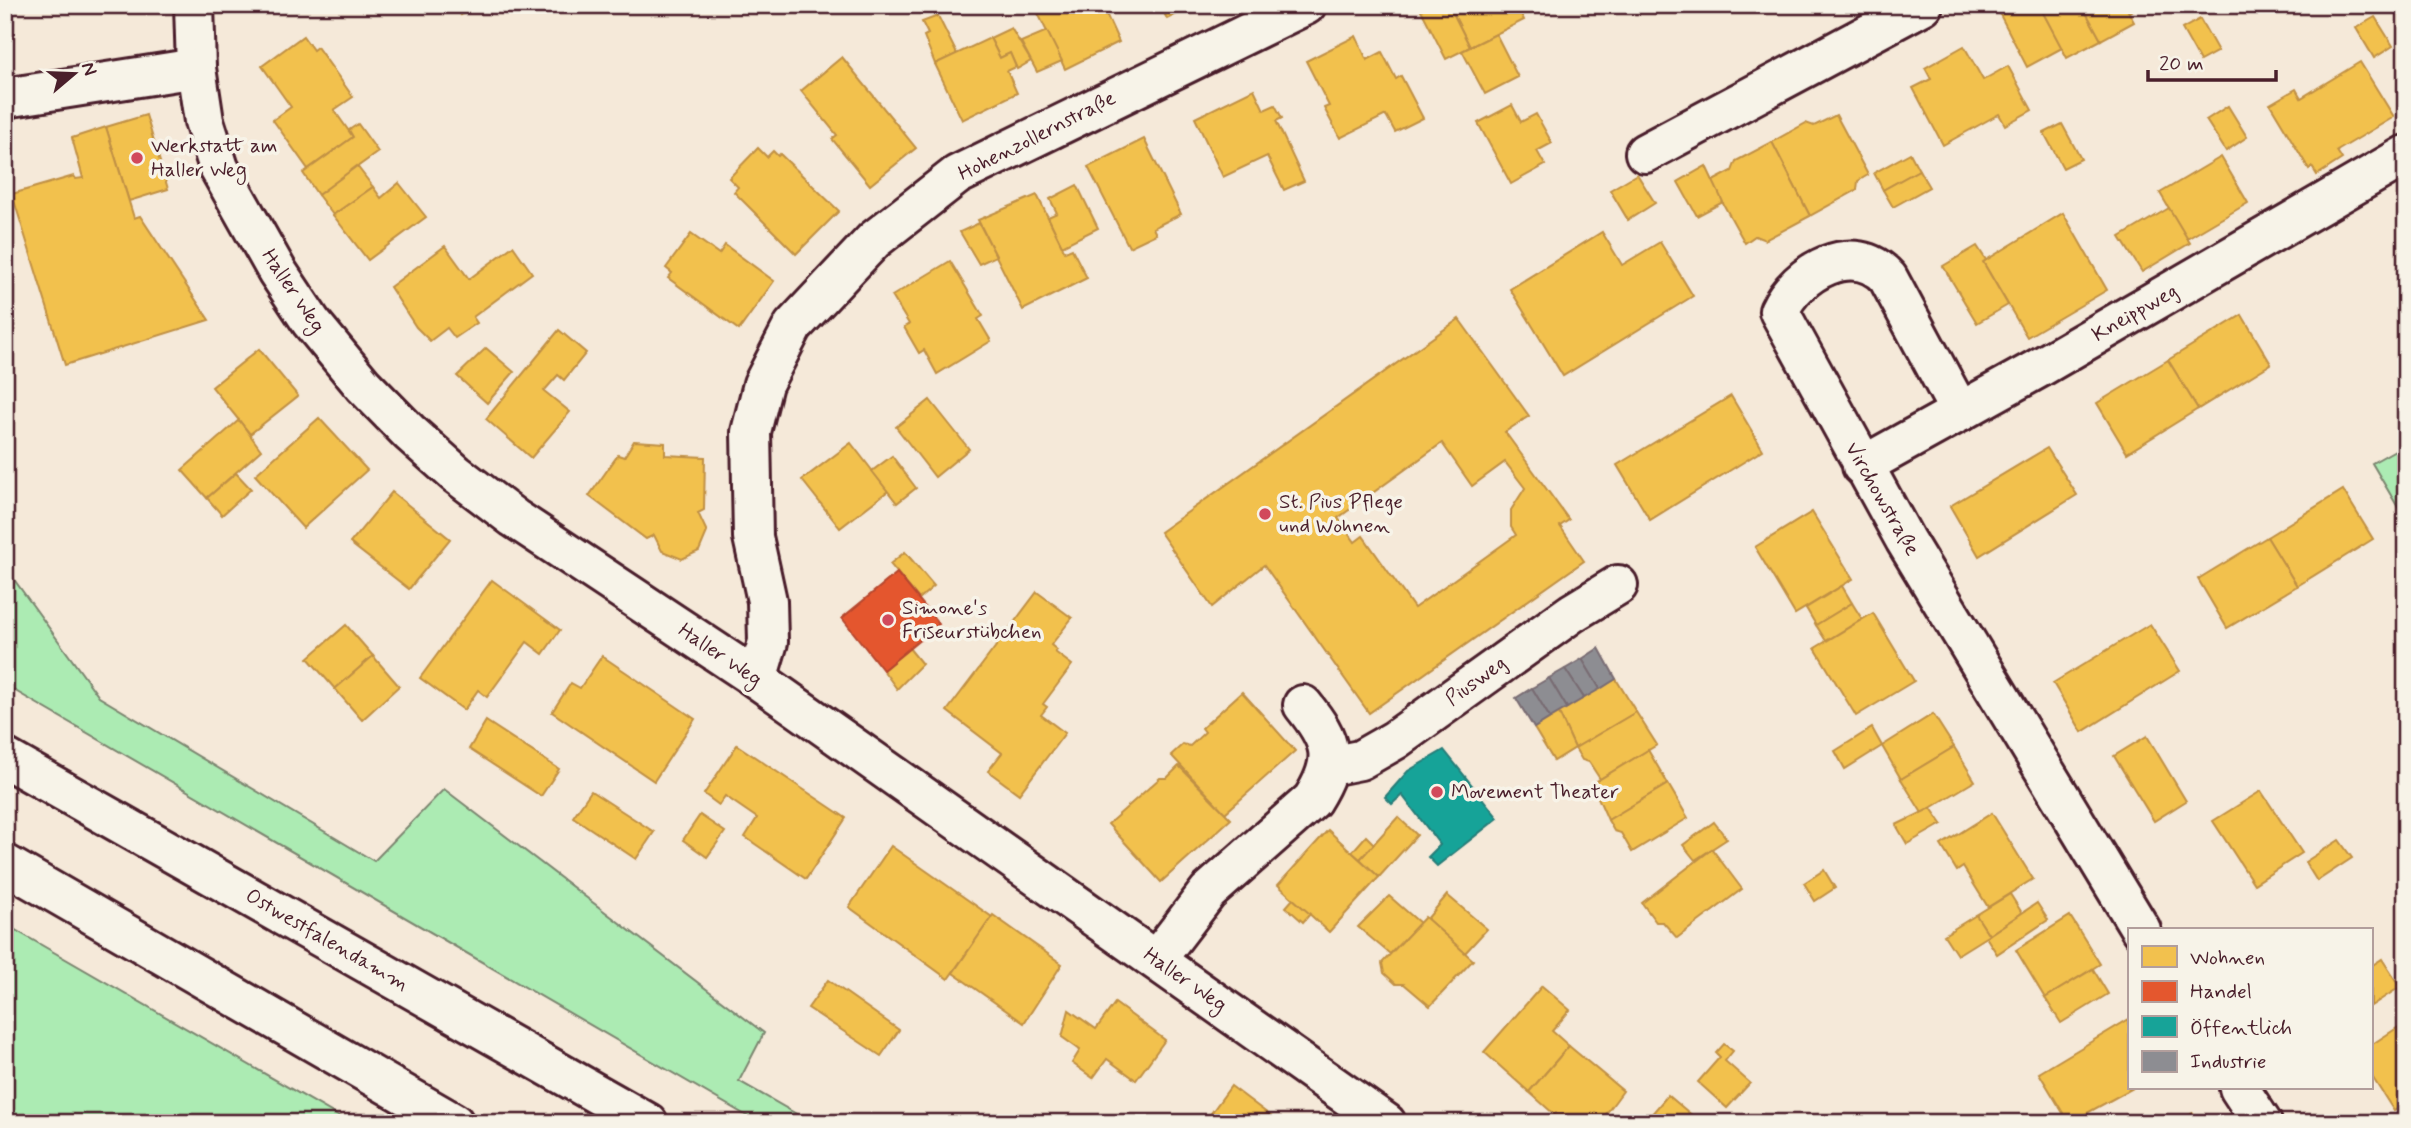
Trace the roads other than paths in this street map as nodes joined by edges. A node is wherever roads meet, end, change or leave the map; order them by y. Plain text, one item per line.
1 (194, 5) edge
2 (1306, 5) edge
3 (1923, 5) edge
4 (196, 68) junction
5 (5, 98) edge
6 (1645, 153) dead end
7 (2406, 155) edge
8 (1960, 412) junction
9 (1862, 466) junction
10 (1618, 585) dead end
11 (757, 679) junction
12 (1303, 705) dead end
13 (5, 758) edge
14 (1330, 766) junction
15 (5, 864) edge
16 (2140, 928) edge
17 (1156, 960) junction
18 (2240, 1090) edge
19 (454, 1123) edge
20 (648, 1123) edge
21 (1385, 1123) edge
22 (2262, 1123) edge

1 - 4 main road, Haller Weg
2 - 11 main road, Hohenzollernstraße
3 - 6 main road
4 - 5 main road
4 - 11 main road, Haller Weg
7 - 8 main road, Kneippweg
8 - 9 main road, Kneippweg
8 - 9 main road, Virchowstraße
9 - 16 main road, Virchowstraße
10 - 14 main road, Piusweg
11 - 17 main road, Haller Weg
12 - 14 main road
13 - 20 main road, Ostwestfalendamm
14 - 17 main road
15 - 19 main road
17 - 21 main road, Haller Weg
18 - 22 main road

